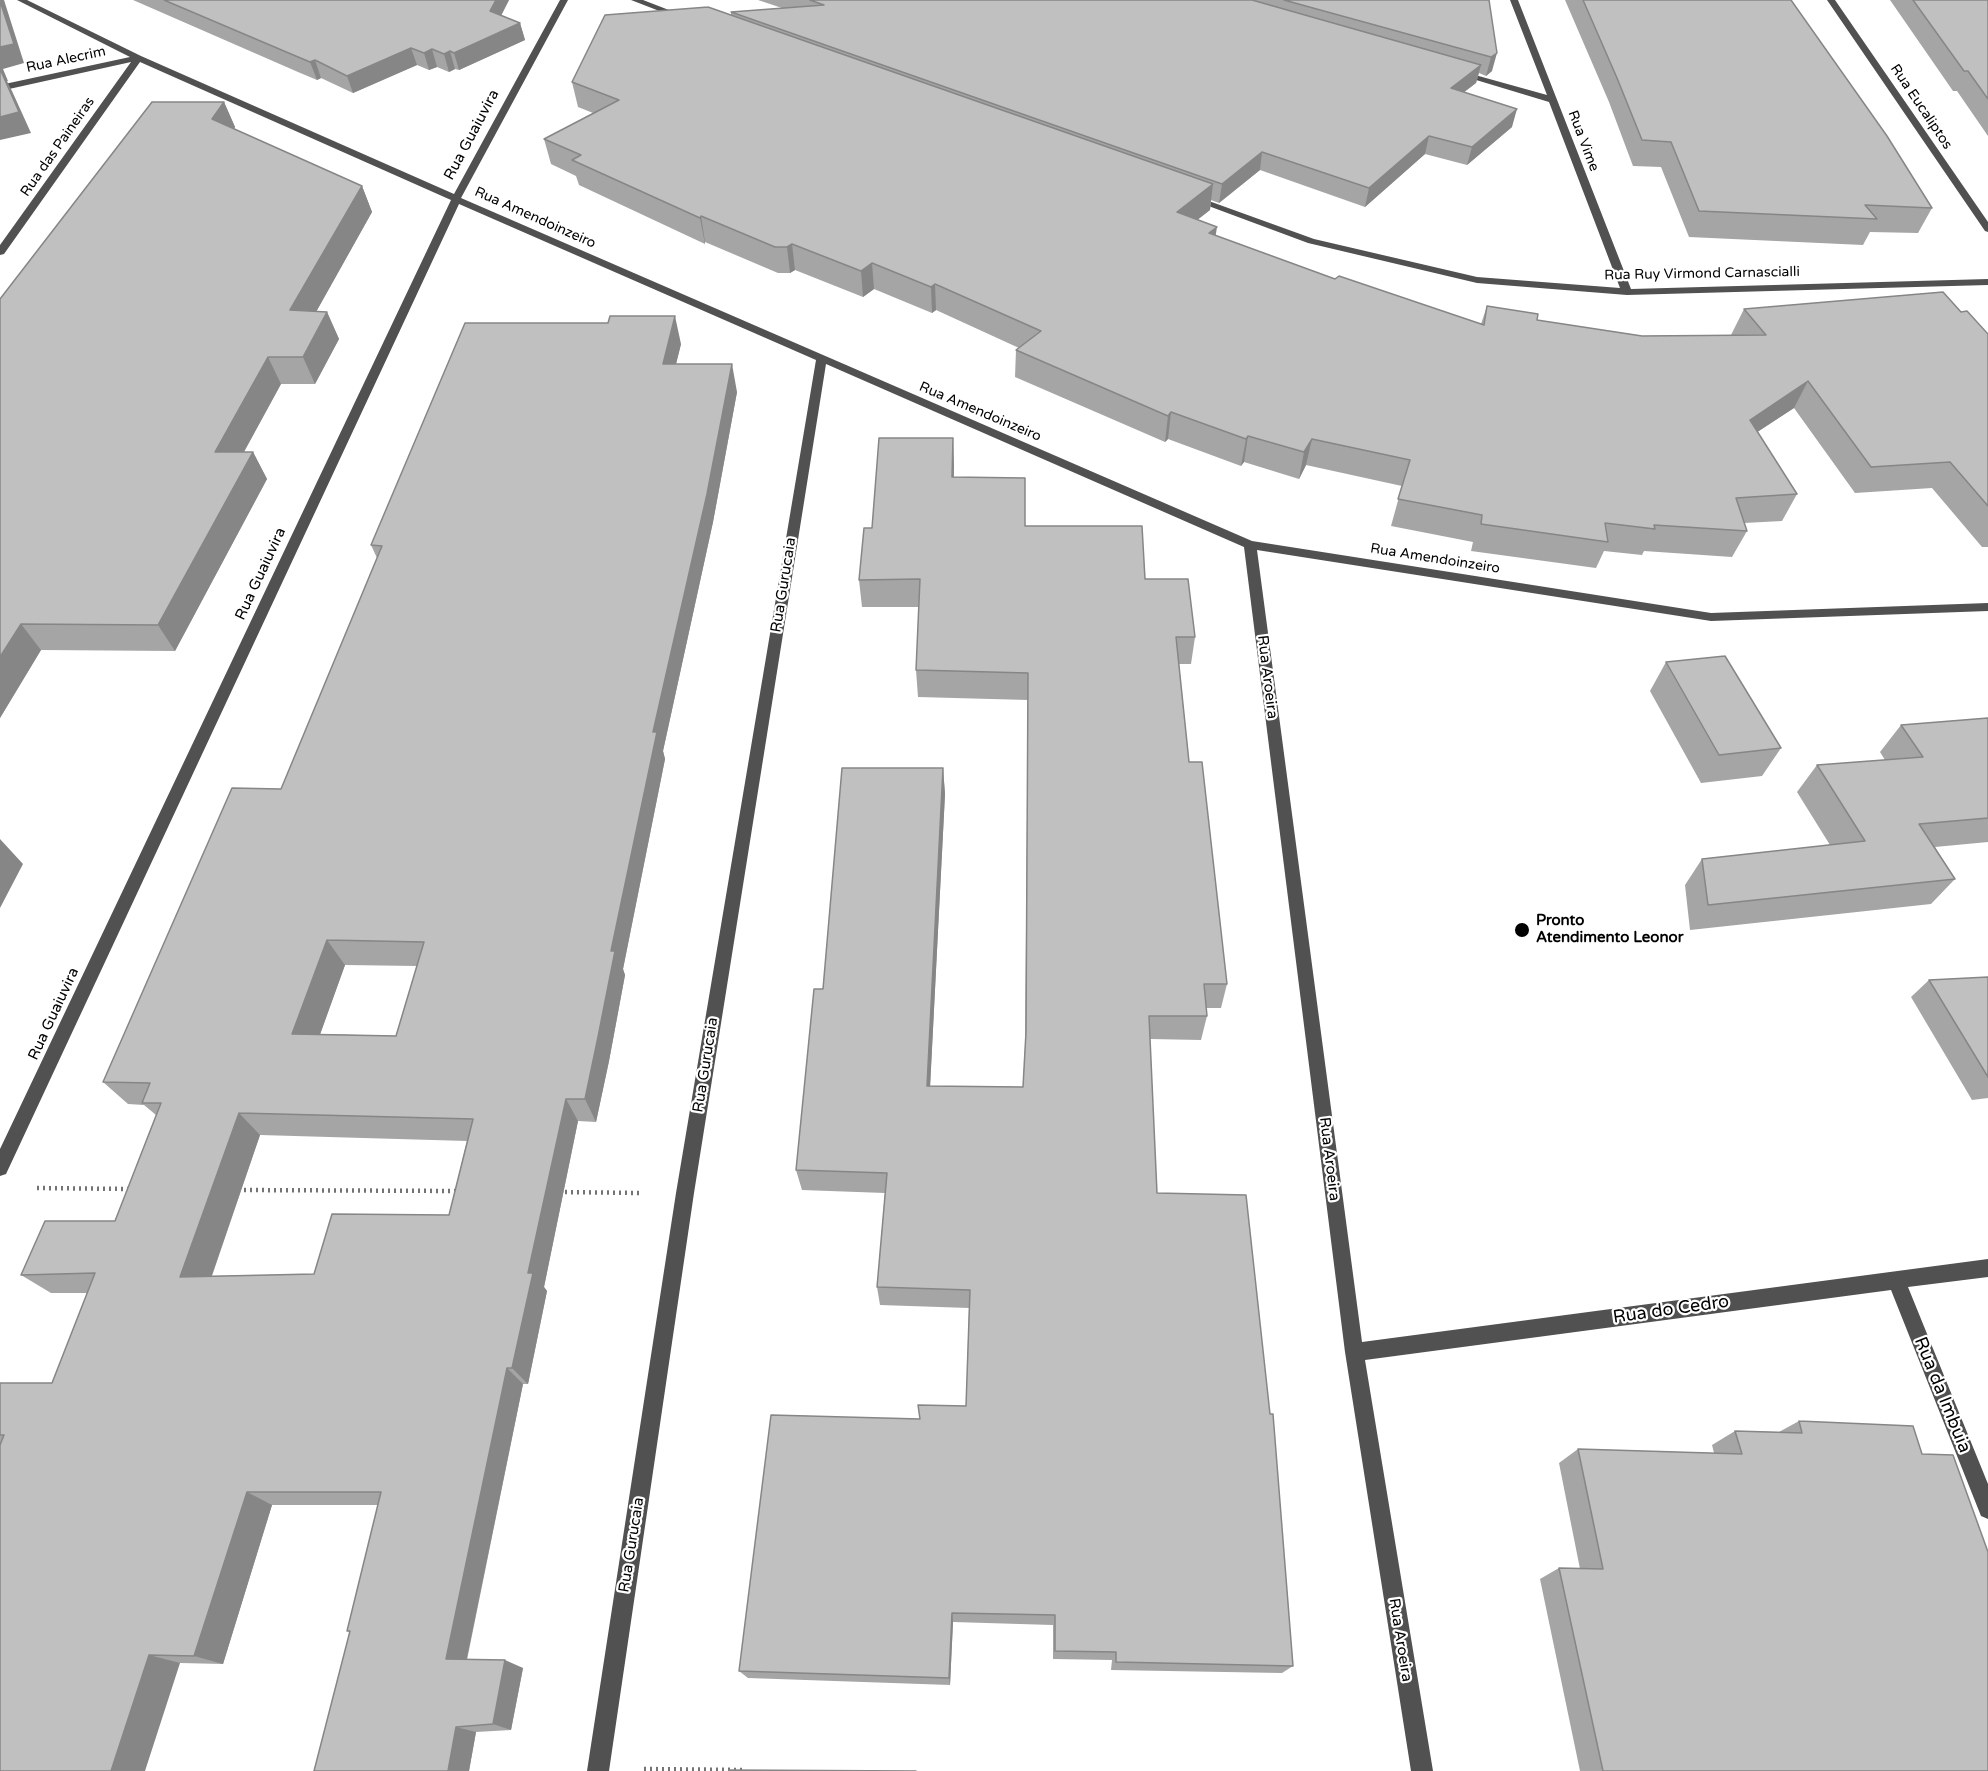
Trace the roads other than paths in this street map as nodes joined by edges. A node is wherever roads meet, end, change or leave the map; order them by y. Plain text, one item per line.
1 (21, 0) edge
2 (564, 0) edge
3 (635, 0) edge
4 (1514, 0) edge
5 (1831, 0) edge
6 (692, 20) edge
7 (138, 58) junction
8 (1450, 71) edge
9 (0, 88) edge
10 (1553, 100) junction
11 (1176, 193) edge
12 (456, 200) junction
13 (1988, 229) edge
14 (0, 252) edge
15 (1988, 282) edge
16 (1627, 292) junction
17 (821, 360) junction
18 (1250, 545) junction
19 (1988, 607) edge
20 (0, 1168) edge
21 (1988, 1268) edge
22 (1896, 1280) junction
23 (1354, 1352) junction
24 (1988, 1509) edge
25 (598, 1769) edge
26 (1422, 1771) edge

1 - 7 street, Rua Amendoinzeiro
2 - 12 street, Rua Guaiuvira
3 - 6 street
4 - 10 street, Rua Vime
5 - 13 street, Rua Eucaliptos
7 - 9 street, Rua Alecrim
7 - 12 street, Rua Amendoinzeiro
7 - 14 street, Rua das Paineiras
8 - 10 street
10 - 16 street, Rua Vime
11 - 16 street, Rua Ruy Virmond Carnascialli
12 - 17 street, Rua Amendoinzeiro
12 - 20 street, Rua Guaiuvira
15 - 16 street, Rua Ruy Virmond Carnascialli
17 - 18 street, Rua Amendoinzeiro
17 - 25 street, Rua Gurucaia
18 - 19 street, Rua Amendoinzeiro
18 - 23 street, Rua Aroeira
21 - 22 street, Rua do Cedro
22 - 23 street, Rua do Cedro
22 - 24 street, Rua da Imbuia
23 - 26 street, Rua Aroeira

